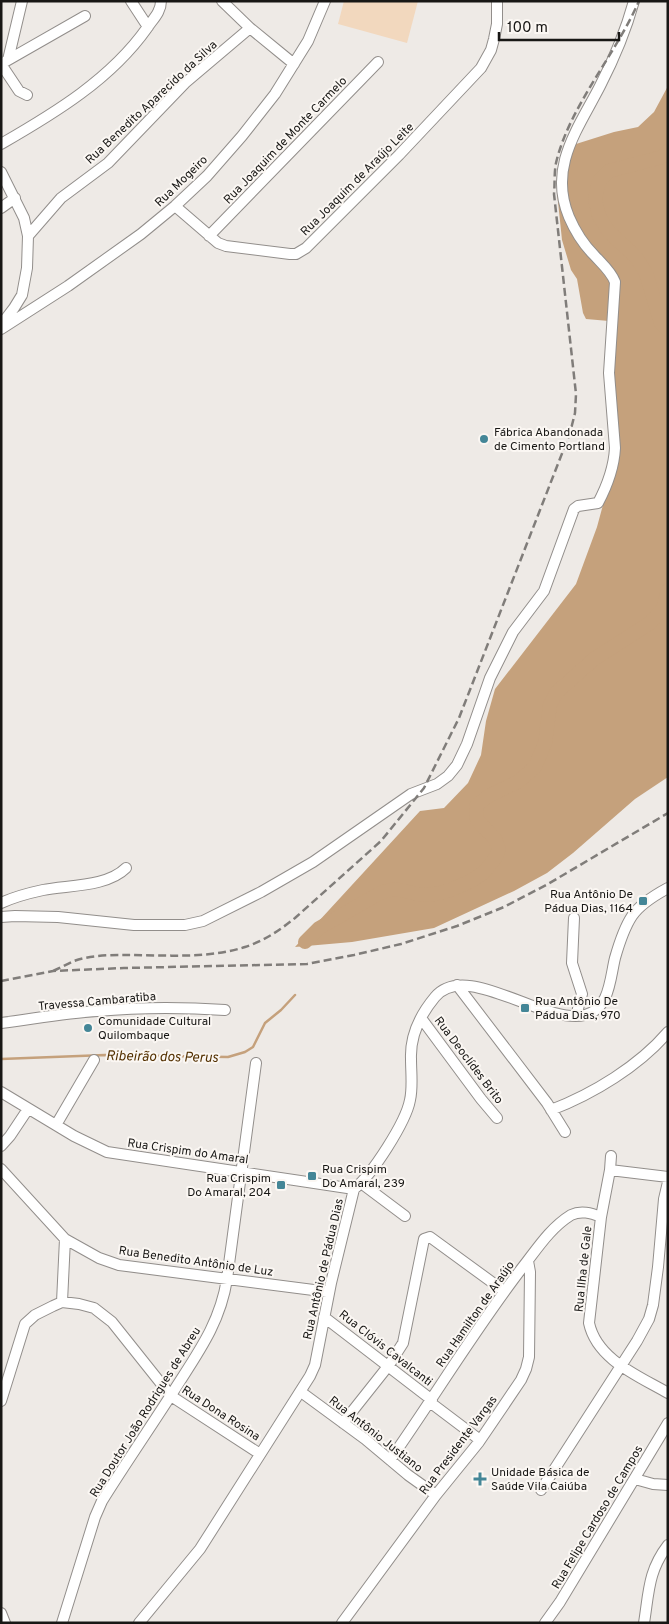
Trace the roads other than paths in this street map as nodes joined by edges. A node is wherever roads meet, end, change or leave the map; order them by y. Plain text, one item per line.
1 (22, 1) edge
2 (131, 1) edge
3 (161, 1) edge
4 (222, 1) edge
5 (325, 1) edge
6 (497, 1) edge
7 (634, 1) edge
8 (85, 16) dead end
9 (148, 27) junction
10 (250, 28) junction
11 (378, 62) dead end
12 (3, 63) edge
13 (294, 64) junction
14 (27, 95) dead end
15 (1, 144) edge
16 (1, 172) edge
17 (15, 198) junction
18 (175, 206) junction
19 (1, 208) edge
20 (28, 236) junction
21 (210, 236) junction
22 (1, 327) edge
23 (126, 868) dead end
24 (668, 888) edge
25 (1, 903) edge
26 (1, 917) edge
27 (574, 918) dead end
28 (457, 985) junction
29 (225, 1010) dead end
30 (576, 1016) junction
31 (420, 1018) junction
32 (1, 1023) edge
33 (668, 1032) edge
34 (94, 1060) dead end
35 (256, 1063) dead end
36 (1, 1092) edge
37 (28, 1109) junction
38 (552, 1110) junction
39 (497, 1118) dead end
40 (56, 1125) junction
41 (565, 1132) dead end
42 (6, 1134) edge
43 (1, 1146) edge
44 (611, 1156) dead end
45 (1, 1169) edge
46 (610, 1170) junction
47 (241, 1172) junction
48 (668, 1176) edge
49 (668, 1182) edge
50 (357, 1186) junction
51 (404, 1216) dead end
52 (601, 1216) junction
53 (65, 1239) junction
54 (528, 1261) junction
55 (227, 1279) junction
56 (504, 1291) junction
57 (329, 1292) junction
58 (62, 1302) junction
59 (324, 1317) junction
60 (389, 1365) junction
61 (622, 1366) junction
62 (302, 1392) junction
63 (668, 1393) edge
64 (171, 1396) junction
65 (1, 1401) edge
66 (431, 1401) junction
67 (668, 1422) edge
68 (343, 1423) junction
69 (480, 1440) junction
70 (260, 1454) junction
71 (390, 1460) junction
72 (635, 1480) junction
73 (668, 1485) edge
74 (541, 1490) dead end
75 (436, 1495) junction
76 (668, 1544) edge
77 (1, 1613) edge
78 (5, 1623) edge
79 (62, 1623) edge
80 (139, 1623) edge
81 (342, 1623) edge
82 (545, 1623) edge
83 (644, 1623) edge

1 - 12 street
2 - 9 street
3 - 9 street
4 - 10 street
5 - 13 street, Rua Mogeiro
6 - 21 street, Rua Joaquim de Araújo Leite
7 - 26 street
8 - 12 street
9 - 15 street
10 - 13 street
10 - 20 street, Rua Benedito Aparecido da Silva
11 - 21 street, Rua Joaquim de Monte Carmelo
12 - 14 street
13 - 18 street, Rua Mogeiro
16 - 17 street
17 - 19 street
17 - 20 street
18 - 21 street, Rua Joaquim de Araújo Leite
18 - 22 street, Rua Mogeiro
20 - 22 street
23 - 25 street
24 - 30 street
27 - 30 street
28 - 30 street
28 - 31 street, Rua Antônio de Pádua Dias
28 - 38 street
29 - 32 street, Travessa Cambaratiba
31 - 39 street, Rua Deoclídes Brito
31 - 50 street, Rua Antônio de Pádua Dias
33 - 38 street
34 - 40 street
35 - 47 street, Rua Doutor João Rodrigues de Abreu
36 - 37 street, Rua Crispim do Amaral
37 - 40 street, Rua Crispim do Amaral
37 - 42 street
38 - 41 street
40 - 47 street, Rua Crispim do Amaral
42 - 43 street
44 - 46 street, Rua Ilha de Gale
45 - 53 street, Rua Benedito Antônio de Luz
46 - 48 street
46 - 52 street, Rua Ilha de Gale
47 - 50 street, Rua Crispim do Amaral
47 - 55 street, Rua Doutor João Rodrigues de Abreu
49 - 61 street
50 - 51 street
50 - 57 street, Rua Antônio de Pádua Dias
52 - 54 street, Rua Hamilton de Araújo
52 - 61 street, Rua Ilha de Gale
53 - 55 street, Rua Benedito Antônio de Luz
53 - 58 street
54 - 56 street, Rua Hamilton de Araújo
54 - 69 street, Rua Presidente Vargas
55 - 57 street, Rua Benedito Antônio de Luz
55 - 64 street, Rua Doutor João Rodrigues de Abreu
56 - 60 street
56 - 66 street, Rua Hamilton de Araújo
57 - 59 street, Rua Antônio de Pádua Dias
58 - 64 street, Rua Dona Rosina
58 - 65 street
59 - 60 street, Rua Clóvis Cavalcanti
59 - 62 street, Rua Antônio de Pádua Dias
60 - 66 street, Rua Clóvis Cavalcanti
60 - 68 street
61 - 63 street, Rua Ilha de Gale
61 - 74 street
62 - 68 street, Rua Antônio Justiano
62 - 70 street, Rua Antônio de Pádua Dias
64 - 70 street, Rua Dona Rosina
64 - 79 street, Rua Doutor João Rodrigues de Abreu
66 - 69 street, Rua Clóvis Cavalcanti
66 - 71 street, Rua Hamilton de Araújo
67 - 72 street, Rua Felipe Cardoso de Campos
68 - 71 street, Rua Antônio Justiano
69 - 75 street, Rua Presidente Vargas
70 - 80 street, Rua Antônio de Pádua Dias
71 - 75 street, Rua Antônio Justiano
72 - 73 street
72 - 82 street, Rua Felipe Cardoso de Campos
75 - 81 street, Rua Presidente Vargas
76 - 83 street
77 - 78 street

